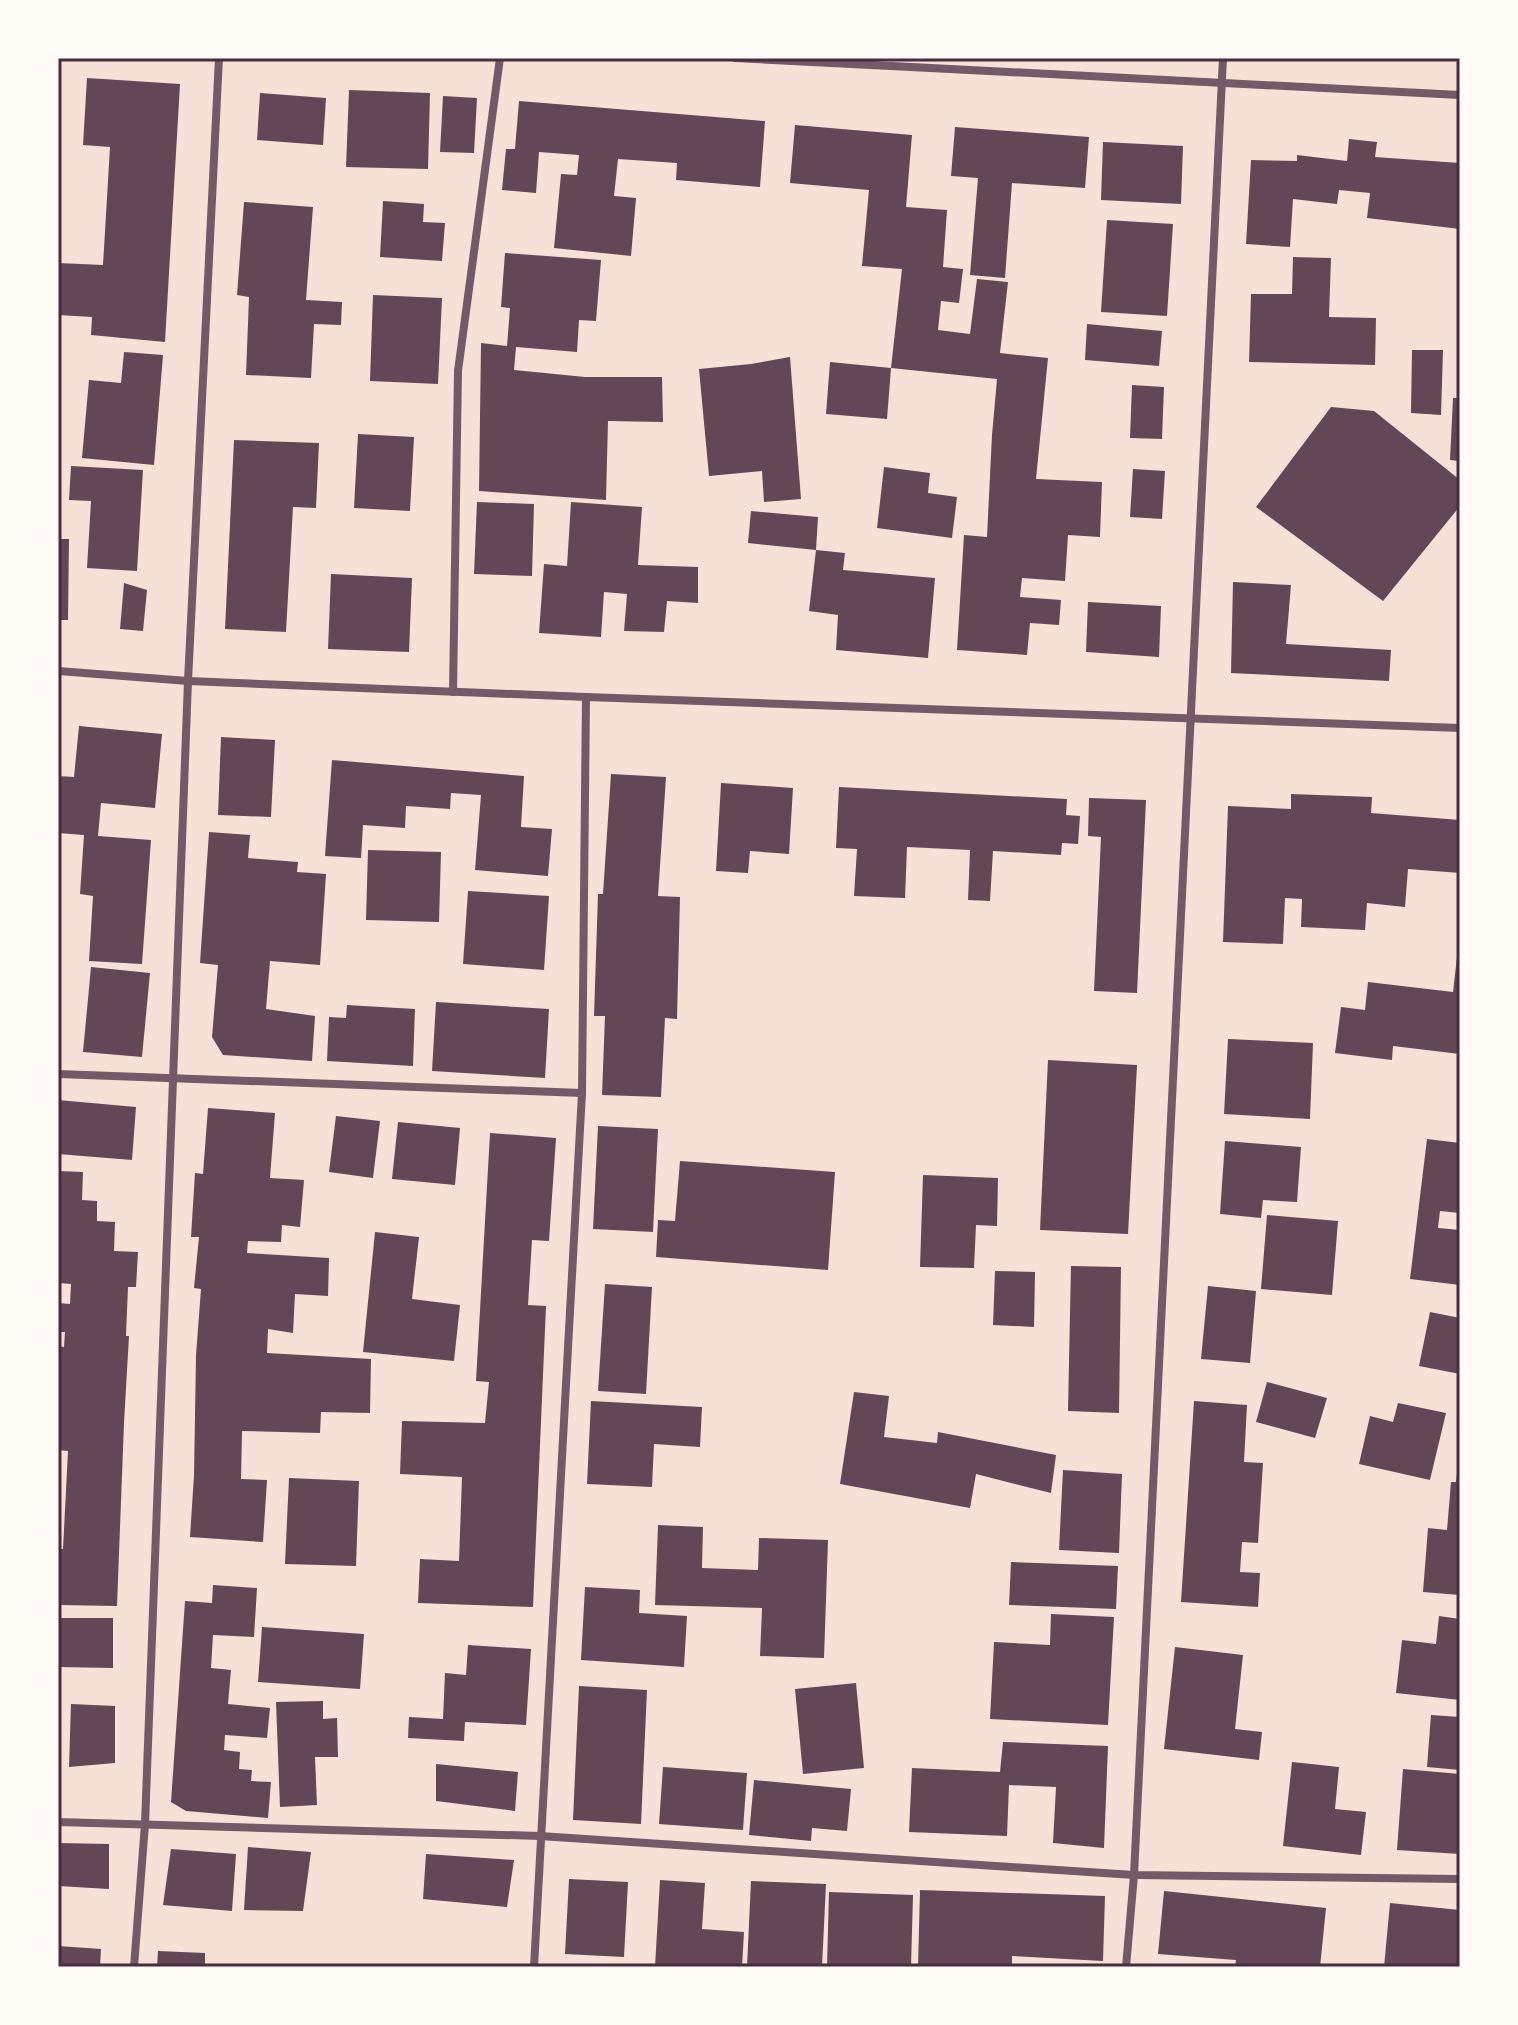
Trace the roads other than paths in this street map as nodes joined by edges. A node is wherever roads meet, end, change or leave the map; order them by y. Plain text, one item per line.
1 (219, 58) edge
2 (500, 58) edge
3 (735, 58) edge
4 (1223, 58) edge
5 (1221, 83) junction
6 (1460, 95) edge
7 (58, 671) edge
8 (188, 681) junction
9 (453, 692) junction
10 (586, 697) junction
11 (1192, 718) junction
12 (1460, 728) edge
13 (58, 1074) edge
14 (172, 1078) junction
15 (582, 1093) junction
16 (58, 1822) edge
17 (145, 1824) junction
18 (540, 1836) junction
19 (1134, 1875) junction
20 (1460, 1879) edge
21 (134, 1967) edge
22 (534, 1967) edge
23 (1126, 1967) edge

1 - 8 street
2 - 9 street
3 - 5 street
4 - 5 street
5 - 6 street
5 - 11 street
7 - 8 street
8 - 9 street
8 - 14 street
9 - 10 street
10 - 11 street
10 - 15 street
11 - 12 street
11 - 19 street
13 - 14 street
14 - 15 street
14 - 17 street
15 - 18 street
16 - 17 street
17 - 18 street
17 - 21 street
18 - 19 street
18 - 22 street
19 - 20 street
19 - 23 street

